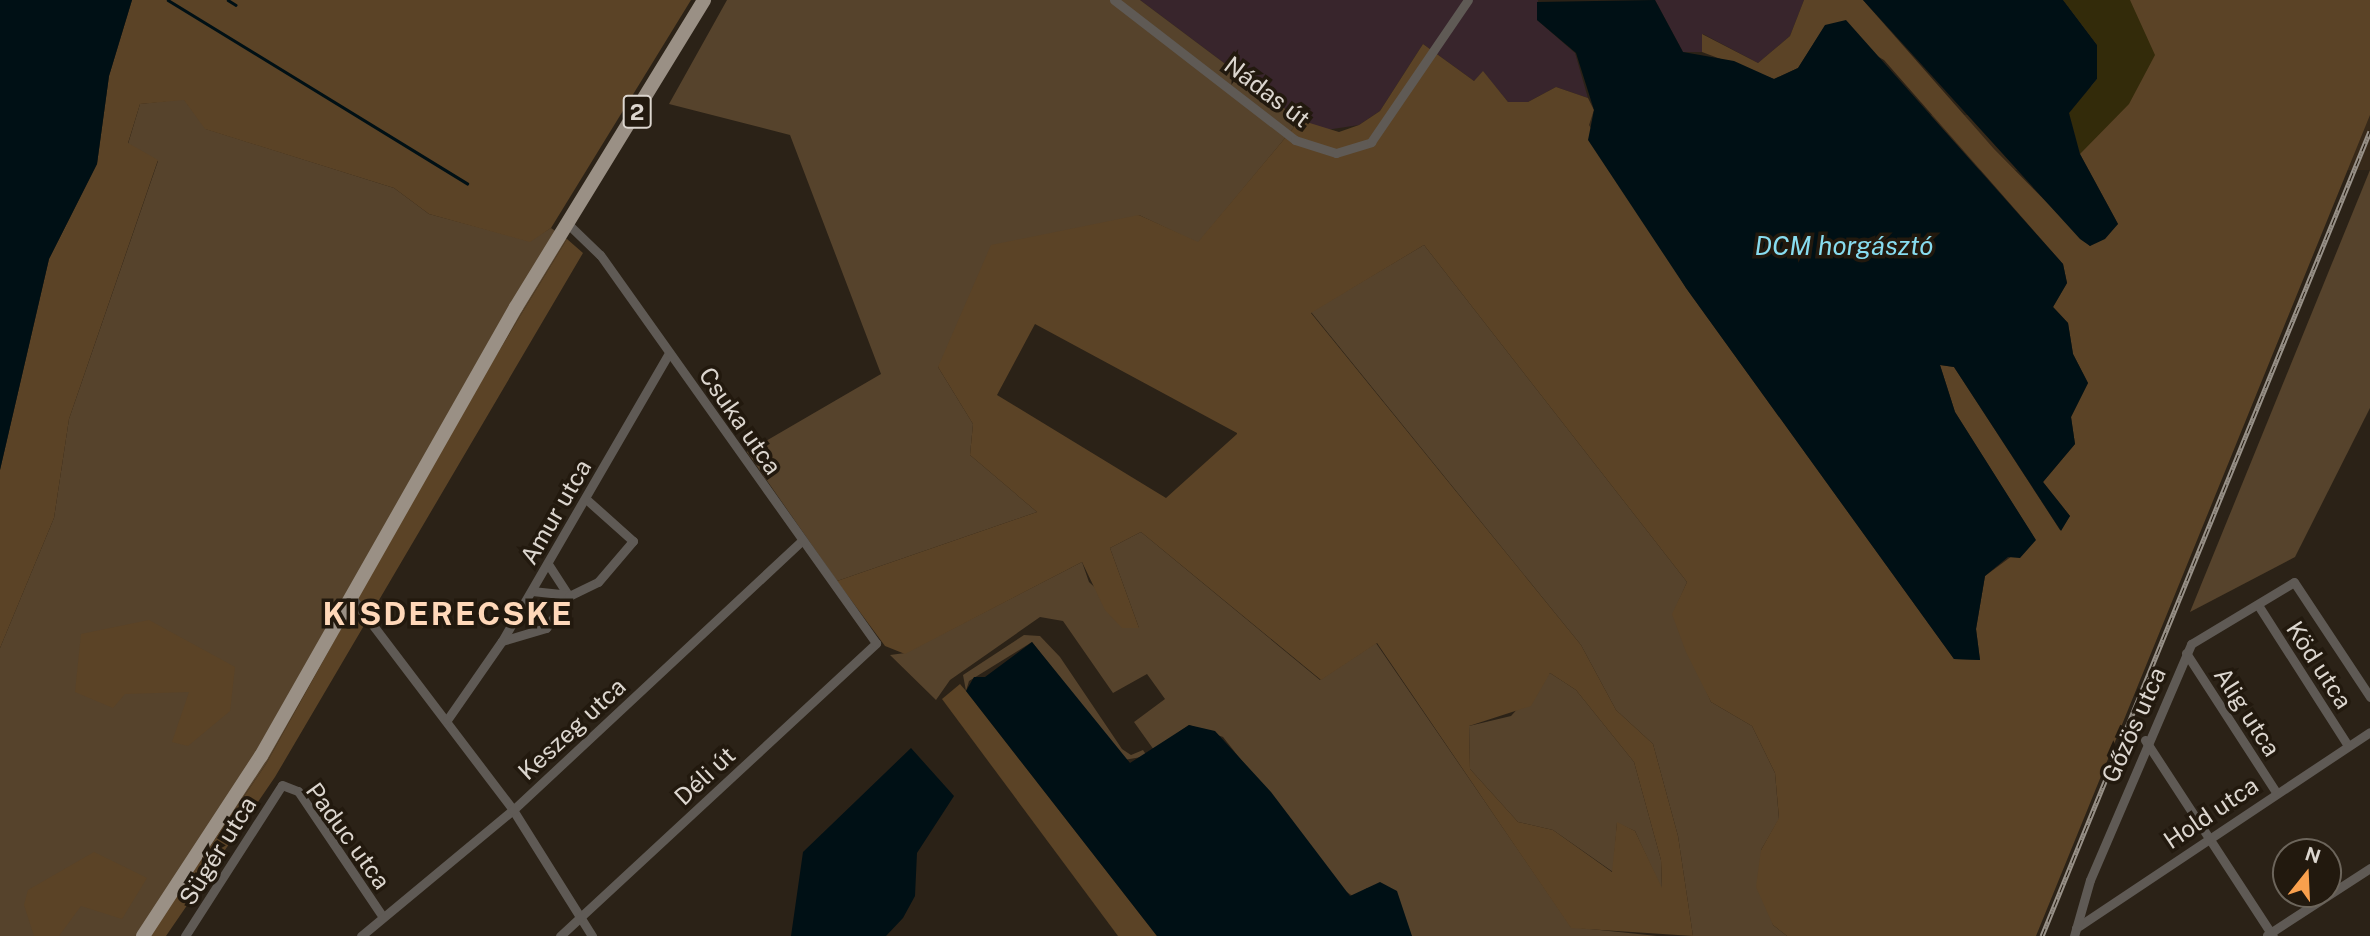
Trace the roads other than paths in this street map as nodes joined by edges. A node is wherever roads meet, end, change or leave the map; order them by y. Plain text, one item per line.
1 (704, 0) edge
2 (1114, 0) edge
3 (1468, 0) edge
4 (568, 224) junction
5 (669, 353) junction
6 (586, 499) junction
7 (801, 541) junction
8 (548, 564) junction
9 (532, 590) junction
10 (569, 596) junction
11 (353, 599) junction
12 (2258, 605) junction
13 (502, 641) junction
14 (876, 643) joint
15 (2186, 653) junction
16 (2370, 697) edge
17 (447, 720) junction
18 (2370, 732) edge
19 (2146, 740) junction
20 (2348, 746) junction
21 (282, 785) joint
22 (2276, 792) junction
23 (513, 810) junction
24 (2210, 836) junction
25 (2370, 868) edge
26 (381, 914) junction
27 (582, 917) junction
28 (2075, 932) edge
29 (2270, 935) edge
30 (143, 936) edge
31 (185, 936) edge
32 (360, 936) edge
33 (560, 936) edge
34 (592, 936) edge

1 - 4 main road, 2
2 - 3 street, Nádas út
4 - 5 street, Csuka utca
4 - 11 main road, 2
5 - 6 street, Amur utca
5 - 7 street, Csuka utca
6 - 8 street, Amur utca
6 - 10 street
7 - 14 street, Csuka utca
7 - 23 street, Keszeg utca
8 - 9 street, Amur utca
8 - 10 street
9 - 10 street
9 - 13 street, Amur utca
10 - 13 street
11 - 17 street
11 - 30 main road, 2
12 - 15 street, Gőzös utca
12 - 16 street, Gőzös utca
12 - 20 street, Köd utca
13 - 17 street, Amur utca
14 - 27 street, Déli út
15 - 19 street, Gőzös utca
15 - 22 street, Alig utca
17 - 23 street
18 - 20 street, Hold utca
19 - 24 street
19 - 28 street, Gőzös utca
20 - 22 street, Hold utca
21 - 26 street, Paduc utca
21 - 31 street, Sügér utca
22 - 24 street, Hold utca
23 - 26 street, Keszeg utca
23 - 27 street
24 - 28 street, Hold utca
24 - 29 street
25 - 29 street
26 - 32 street, Keszeg utca
27 - 33 street, Déli út
27 - 34 street

